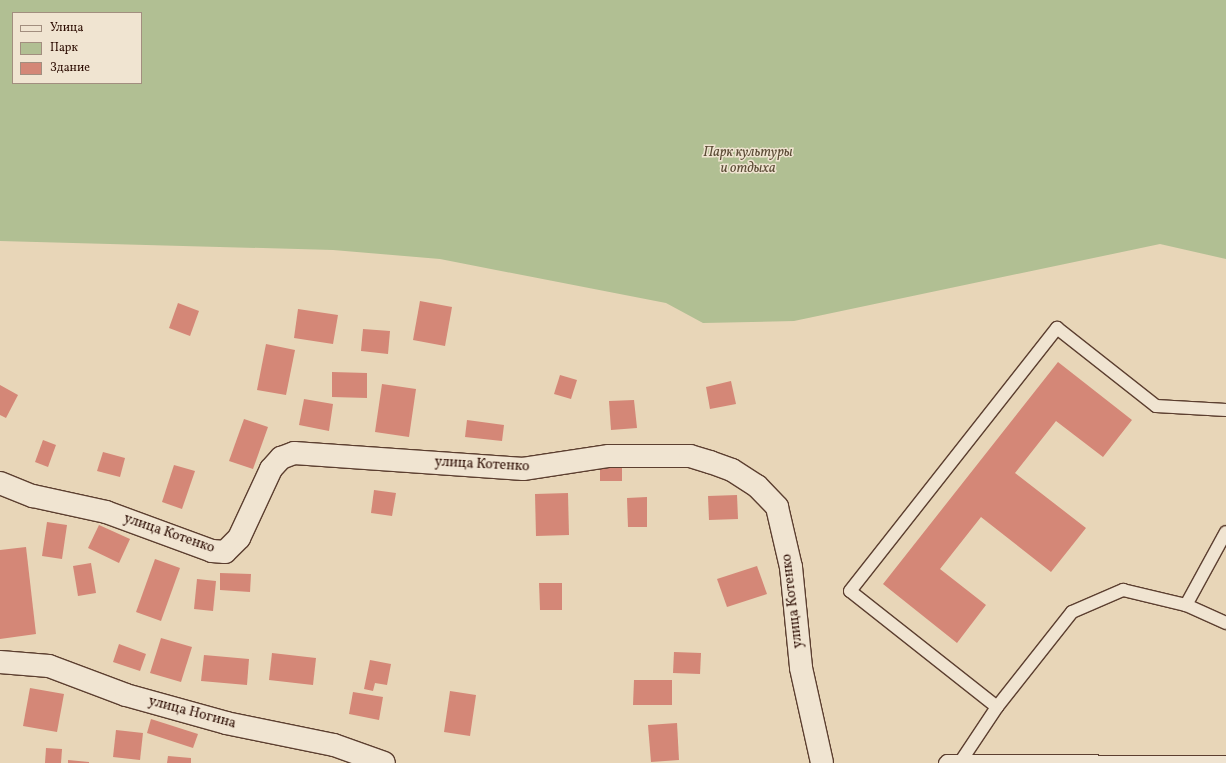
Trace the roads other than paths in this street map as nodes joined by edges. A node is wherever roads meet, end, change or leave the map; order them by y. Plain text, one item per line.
1 (1226, 410) edge
2 (0, 483) edge
3 (1226, 532) edge
4 (1186, 605) junction
5 (1226, 623) edge
6 (0, 662) edge
7 (997, 707) junction
8 (961, 761) junction
9 (1001, 762) edge
10 (1226, 762) edge
11 (384, 763) edge
12 (822, 763) edge
13 (945, 763) edge

1 - 7 lane
2 - 12 street, улица Котенко
3 - 4 lane
4 - 5 lane
4 - 7 lane
6 - 11 street, улица Ногина
7 - 8 lane
8 - 9 lane
8 - 13 lane
9 - 10 lane

